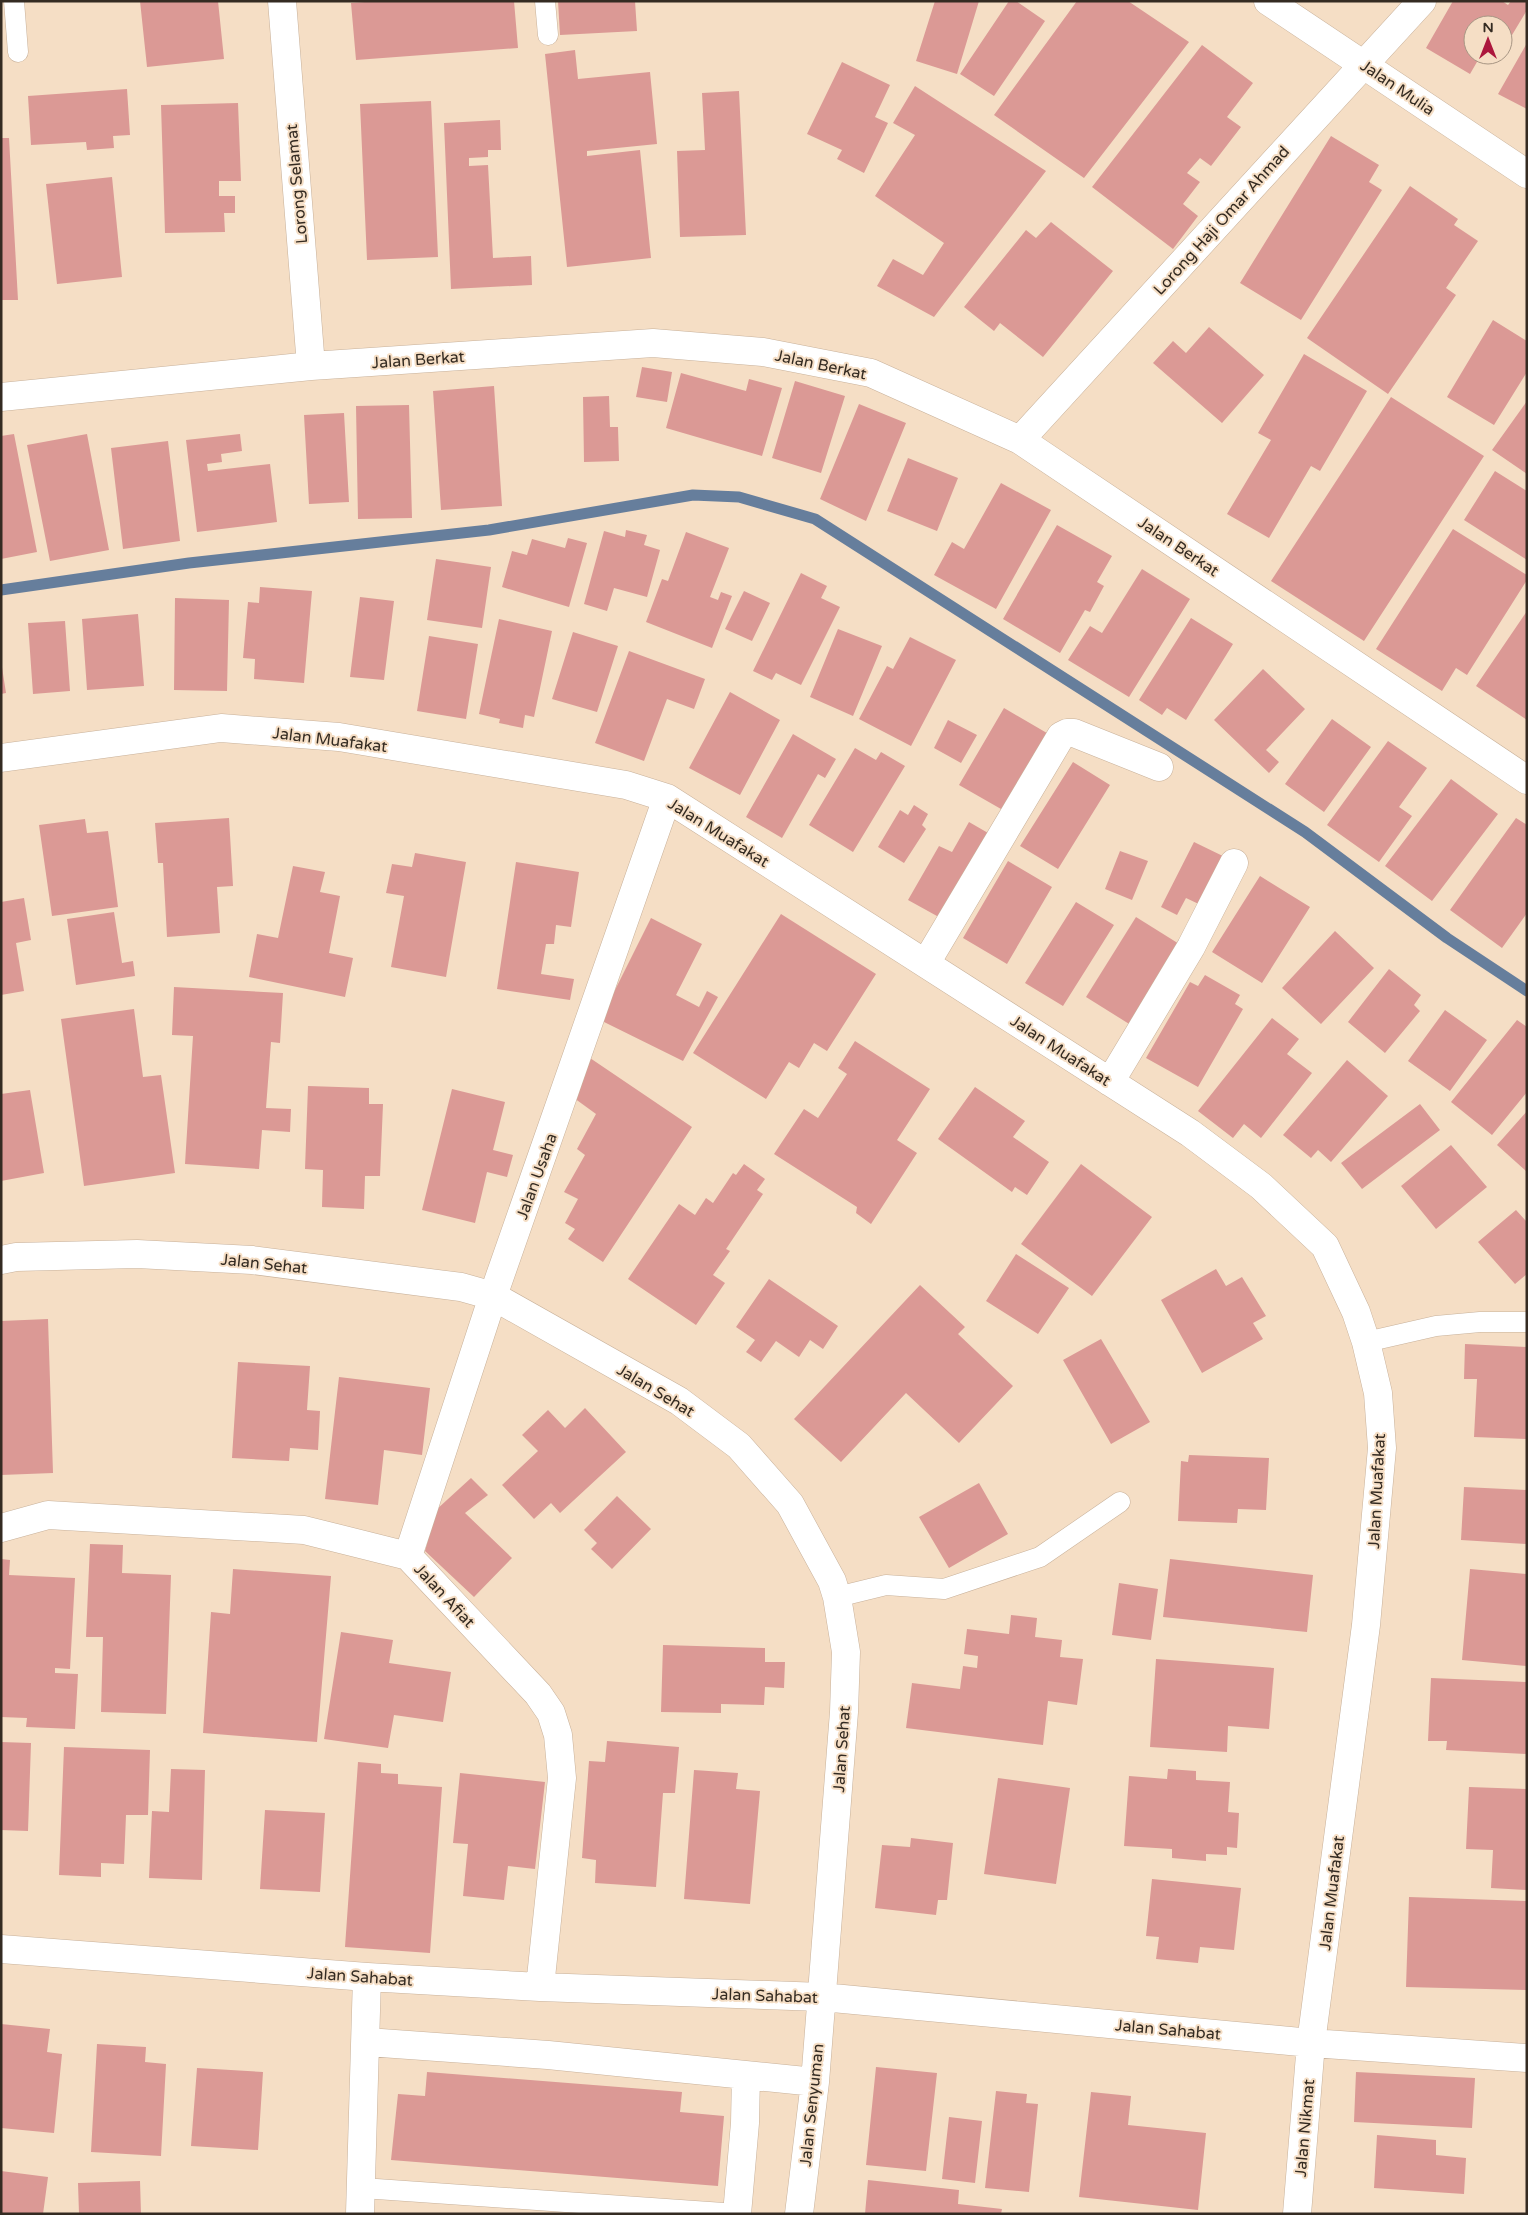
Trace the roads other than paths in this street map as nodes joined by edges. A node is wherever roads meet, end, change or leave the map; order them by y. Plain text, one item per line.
1 (14, 1) edge
2 (282, 1) edge
3 (544, 1) edge
4 (1268, 1) edge
5 (1422, 1) edge
6 (548, 35) dead end
7 (18, 52) dead end
8 (1363, 64) junction
9 (1527, 174) edge
10 (311, 366) junction
11 (1, 397) edge
12 (1020, 440) junction
13 (1, 758) edge
14 (1159, 767) dead end
15 (1527, 780) edge
16 (667, 798) junction
17 (1234, 863) dead end
18 (926, 963) junction
19 (1110, 1082) junction
20 (1, 1260) edge
21 (493, 1296) junction
22 (1527, 1322) edge
23 (1366, 1342) junction
24 (1120, 1502) dead end
25 (1, 1528) edge
26 (408, 1556) junction
27 (837, 1597) junction
28 (1, 1949) edge
29 (367, 1977) junction
30 (540, 1987) junction
31 (822, 1997) junction
32 (367, 2042) junction
33 (1312, 2043) junction
34 (1527, 2058) edge
35 (746, 2074) junction
36 (815, 2082) junction
37 (361, 2201) edge
38 (737, 2214) edge
39 (799, 2214) edge
40 (1297, 2214) edge

1 - 7 lane
2 - 10 street, Lorong Selamat
3 - 6 lane
4 - 8 street, Jalan Mulia
5 - 8 street, Lorong Haji Omar Ahmad
8 - 9 street, Jalan Mulia
8 - 12 street, Lorong Haji Omar Ahmad
10 - 11 street, Jalan Berkat
10 - 12 street, Jalan Berkat
12 - 15 street, Jalan Berkat
13 - 16 street, Jalan Muafakat
14 - 18 street
16 - 18 street, Jalan Muafakat
16 - 21 street, Jalan Usaha
17 - 19 street
18 - 19 street, Jalan Muafakat
19 - 23 street, Jalan Muafakat
20 - 21 street, Jalan Sehat
21 - 26 street, Jalan Usaha
21 - 27 street, Jalan Sehat
22 - 23 lane
23 - 33 street, Jalan Muafakat
24 - 27 lane
25 - 26 street, Jalan Afiat
26 - 30 street, Jalan Afiat
27 - 31 street, Jalan Sehat
28 - 29 street, Jalan Sahabat
29 - 30 street, Jalan Sahabat
29 - 32 street
30 - 31 street, Jalan Sahabat
31 - 33 street, Jalan Sahabat
31 - 36 street, Jalan Senyuman
32 - 35 street
32 - 37 street
33 - 34 street, Jalan Sahabat
33 - 40 street, Jalan Nikmat
35 - 36 street
35 - 38 street
36 - 39 street, Jalan Senyuman
37 - 38 lane

